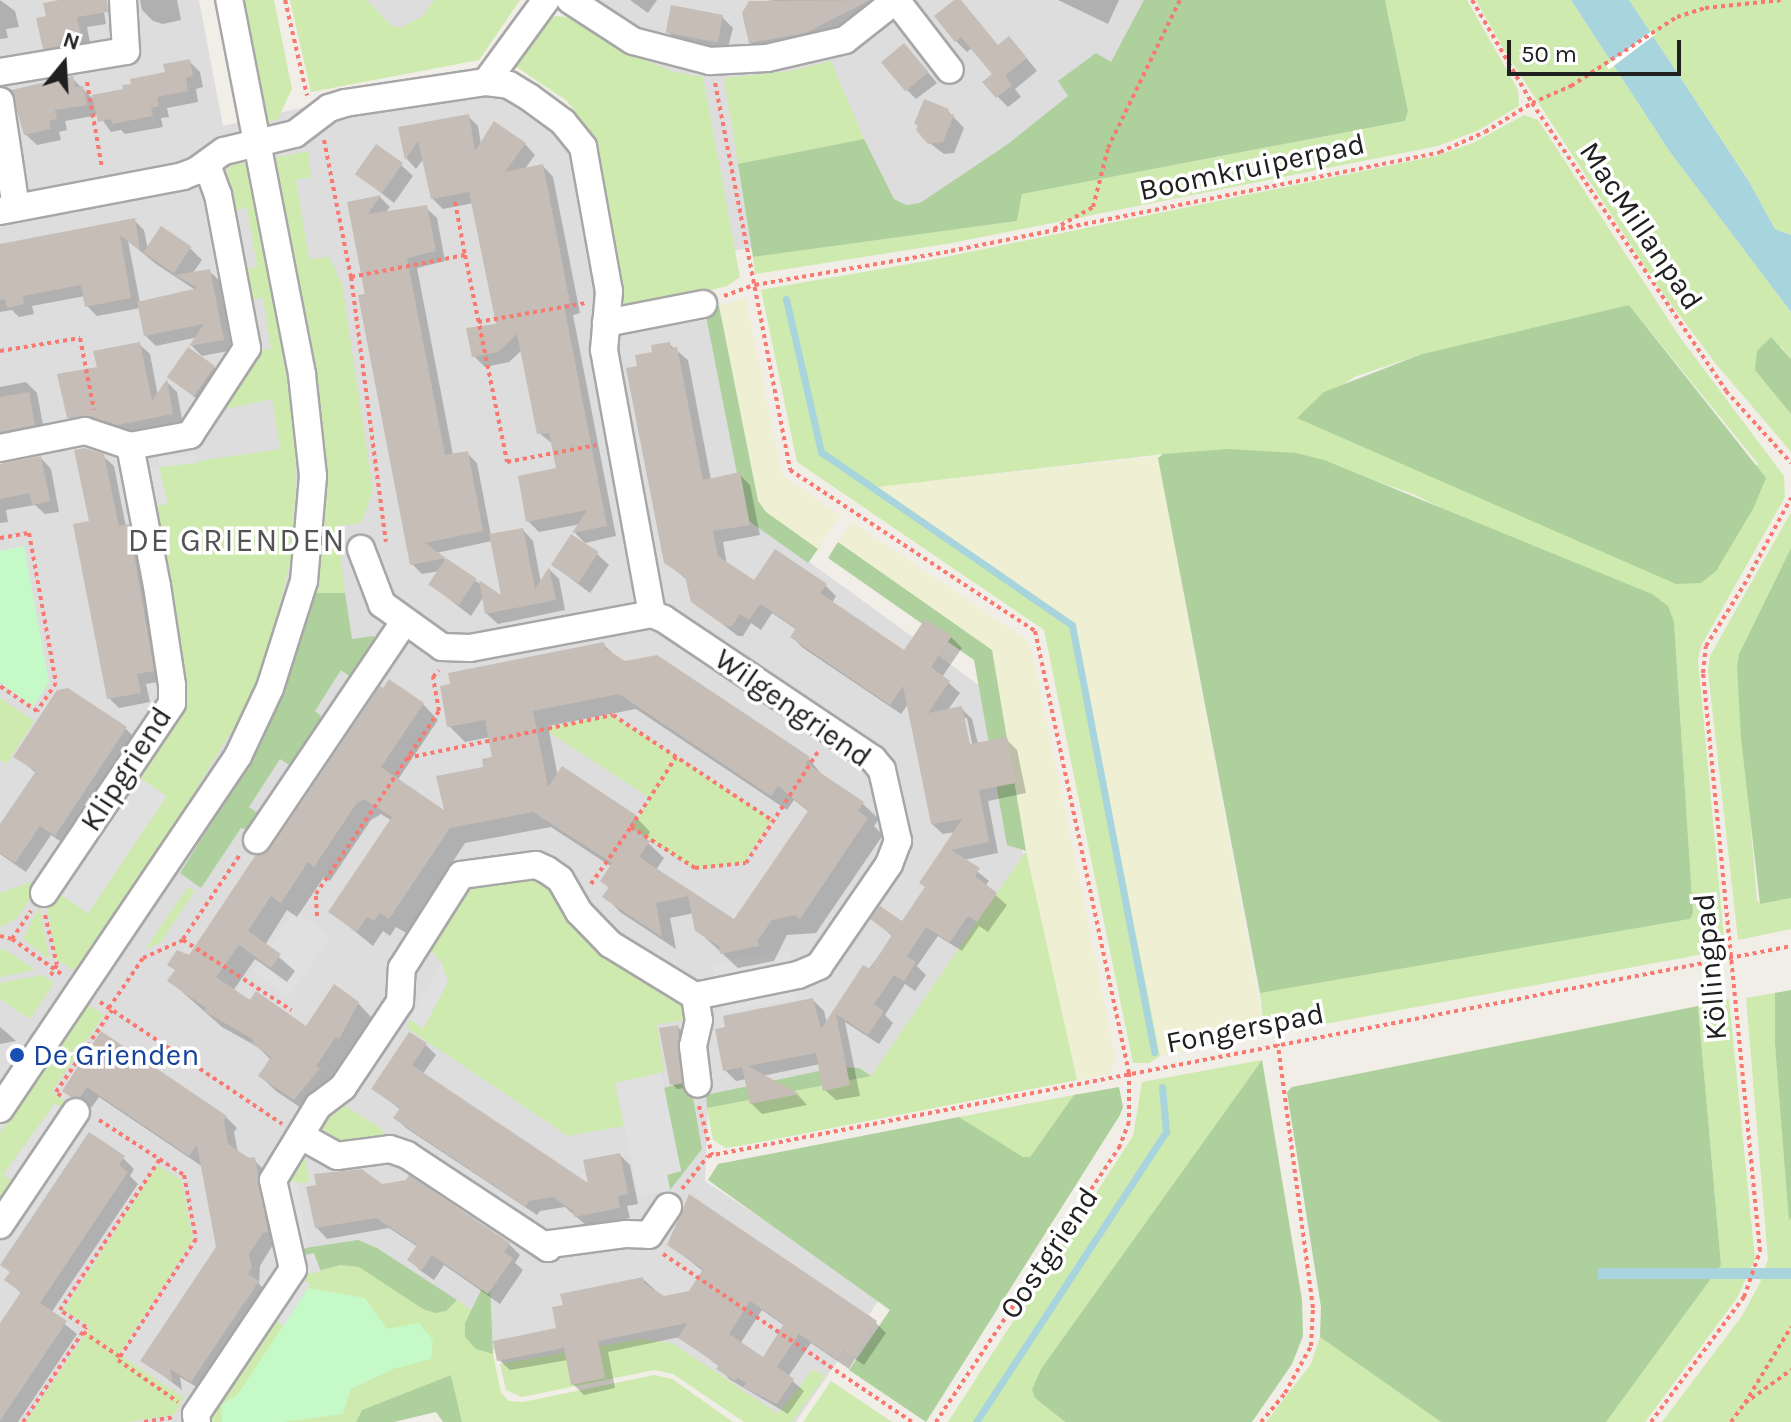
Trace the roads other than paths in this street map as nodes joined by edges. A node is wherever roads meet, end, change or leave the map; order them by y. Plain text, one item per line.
1 (123, 0) edge
2 (229, 0) edge
3 (546, 0) edge
4 (573, 0) edge
5 (896, 0) edge
6 (950, 70) dead end
7 (0, 72) edge
8 (486, 82) junction
9 (0, 101) edge
10 (258, 143) junction
11 (207, 164) junction
12 (8, 210) edge
13 (703, 304) road end
14 (607, 311) junction
15 (130, 446) junction
16 (0, 448) edge
17 (361, 549) dead end
18 (652, 614) junction
19 (404, 622) junction
20 (257, 840) road end
21 (44, 893) road end
22 (695, 996) junction
23 (698, 1084) road end
24 (0, 1109) edge
25 (78, 1109) road end
26 (301, 1136) junction
27 (668, 1207) road end
28 (0, 1225) edge
29 (197, 1418) edge

1 - 7 street
2 - 10 street
3 - 8 street
4 - 5 street
5 - 6 street
8 - 10 street
8 - 14 street
9 - 12 street
10 - 11 street
10 - 24 street
11 - 12 street
11 - 15 street
13 - 14 street
14 - 18 street
15 - 16 street
15 - 21 street, Klipgriend
17 - 19 street
18 - 19 street
18 - 22 street, Wilgengriend
19 - 20 street
22 - 23 street
22 - 26 street
25 - 28 street
26 - 27 street
26 - 29 street

